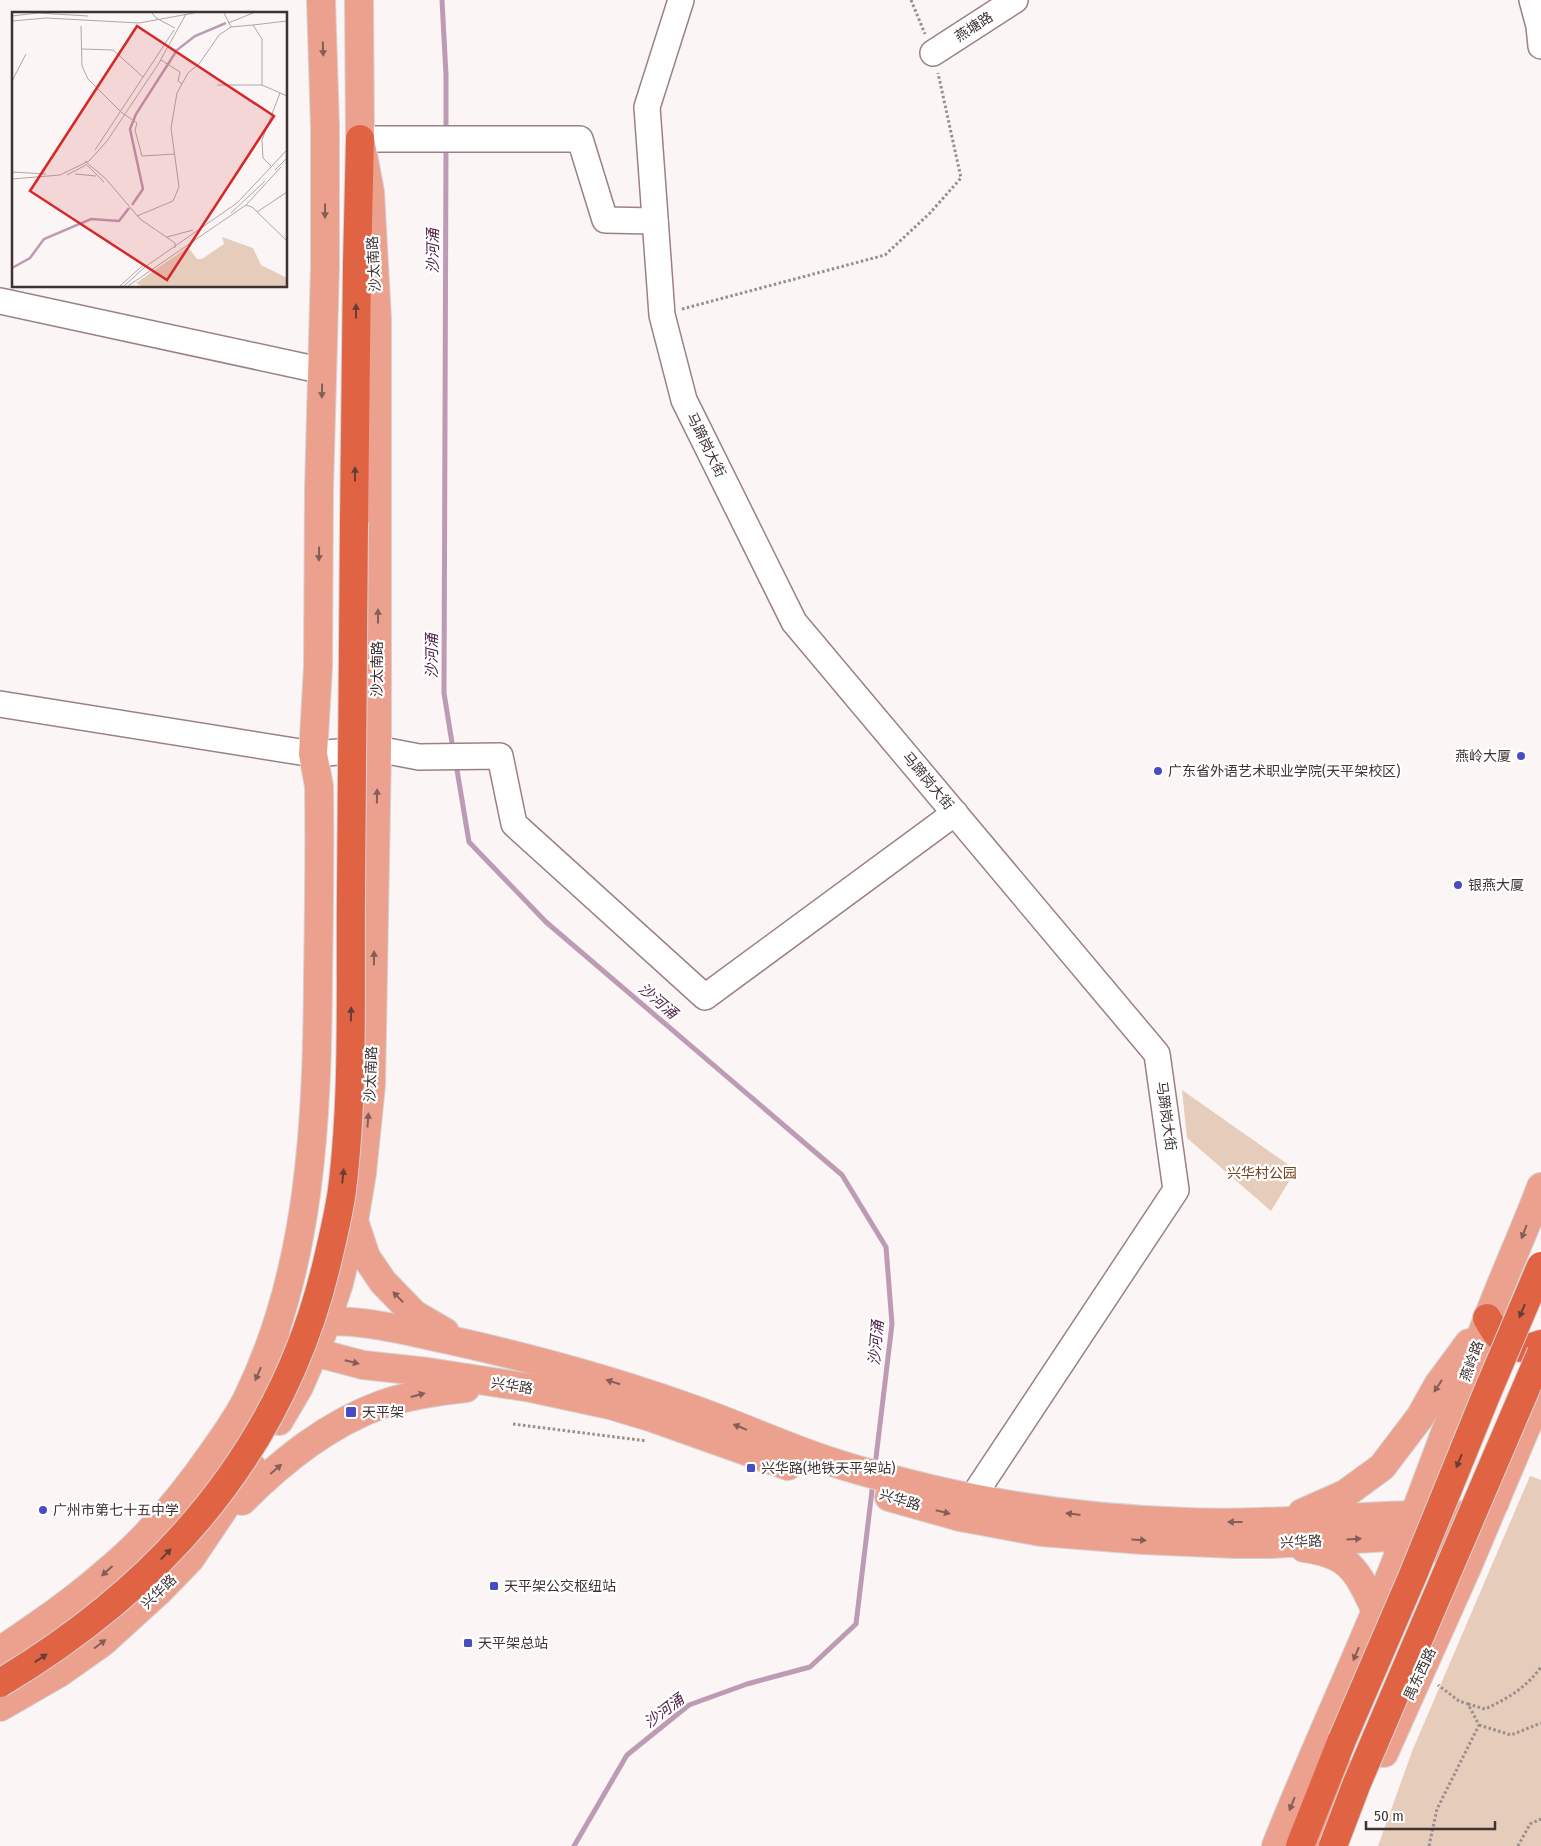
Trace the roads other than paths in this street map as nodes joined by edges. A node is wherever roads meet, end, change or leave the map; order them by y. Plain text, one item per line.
1 (321, 0) edge
2 (359, 0) edge
3 (681, 0) edge
4 (1015, 0) edge
5 (1532, 0) edge
6 (1541, 46) edge
7 (933, 53) road end
8 (360, 139) junction
9 (656, 221) junction
10 (0, 301) edge
11 (310, 368) dead end
12 (0, 704) edge
13 (377, 749) junction
14 (313, 754) junction
15 (955, 813) junction
16 (1541, 1187) edge
17 (354, 1220) junction
18 (1541, 1266) edge
19 (1487, 1318) junction
20 (276, 1329) junction
21 (321, 1335) junction
22 (466, 1344) junction
23 (1541, 1344) edge
24 (1541, 1353) edge
25 (500, 1384) junction
26 (1541, 1392) edge
27 (822, 1468) junction
28 (902, 1491) junction
29 (972, 1498) junction
30 (1496, 1502) junction
31 (1417, 1526) junction
32 (1277, 1532) junction
33 (204, 1540) junction
34 (1375, 1609) junction
35 (0, 1651) edge
36 (0, 1684) edge
37 (0, 1707) edge
38 (1276, 1846) edge
39 (1300, 1846) edge
40 (1317, 1846) edge
41 (1333, 1846) edge
42 (1346, 1846) edge

1 -> 14 main road
2 - 8 main road, 沙太南路
3 - 9 street, 马蹄岗大街
4 - 7 street, 燕塘路
5 - 6 street
8 - 9 street
13 -> 8 main road, 沙太南路
36 -> 8 highway, bridge
9 - 15 street, 马蹄岗大街
10 - 11 street
12 - 14 street
13 - 14 street
13 - 15 street
17 -> 13 main road, 沙太南路
14 - 20 main road
15 - 29 street, 马蹄岗大街
16 -> 19 main road, 燕岭路
17 - 21 main road, 沙太南路
22 -> 17 main road
18 -> 39 highway, bridge
19 - 23 highway
19 - 31 main road, 燕岭路
19 -> 32 main road
20 - 21 main road, 兴华路
20 -> 35 main road
21 - 22 main road, 兴华路
21 -> 25 main road, 兴华路
21 - 33 main road, 兴华路
27 -> 22 main road, 兴华路
24 - 41 highway, bridge
25 - 27 main road, 兴华路
33 -> 25 main road
26 - 30 main road
27 - 28 main road, 兴华路
28 - 29 main road, 兴华路
28 -> 32 main road, 兴华路
32 -> 29 main road, 兴华路
30 - 31 main road, 兴华路
30 - 42 main road, 禺东西路
31 - 32 main road, 兴华路
31 - 34 main road
31 - 40 main road
32 - 34 main road
37 -> 33 main road, 兴华路
34 -> 38 main road

